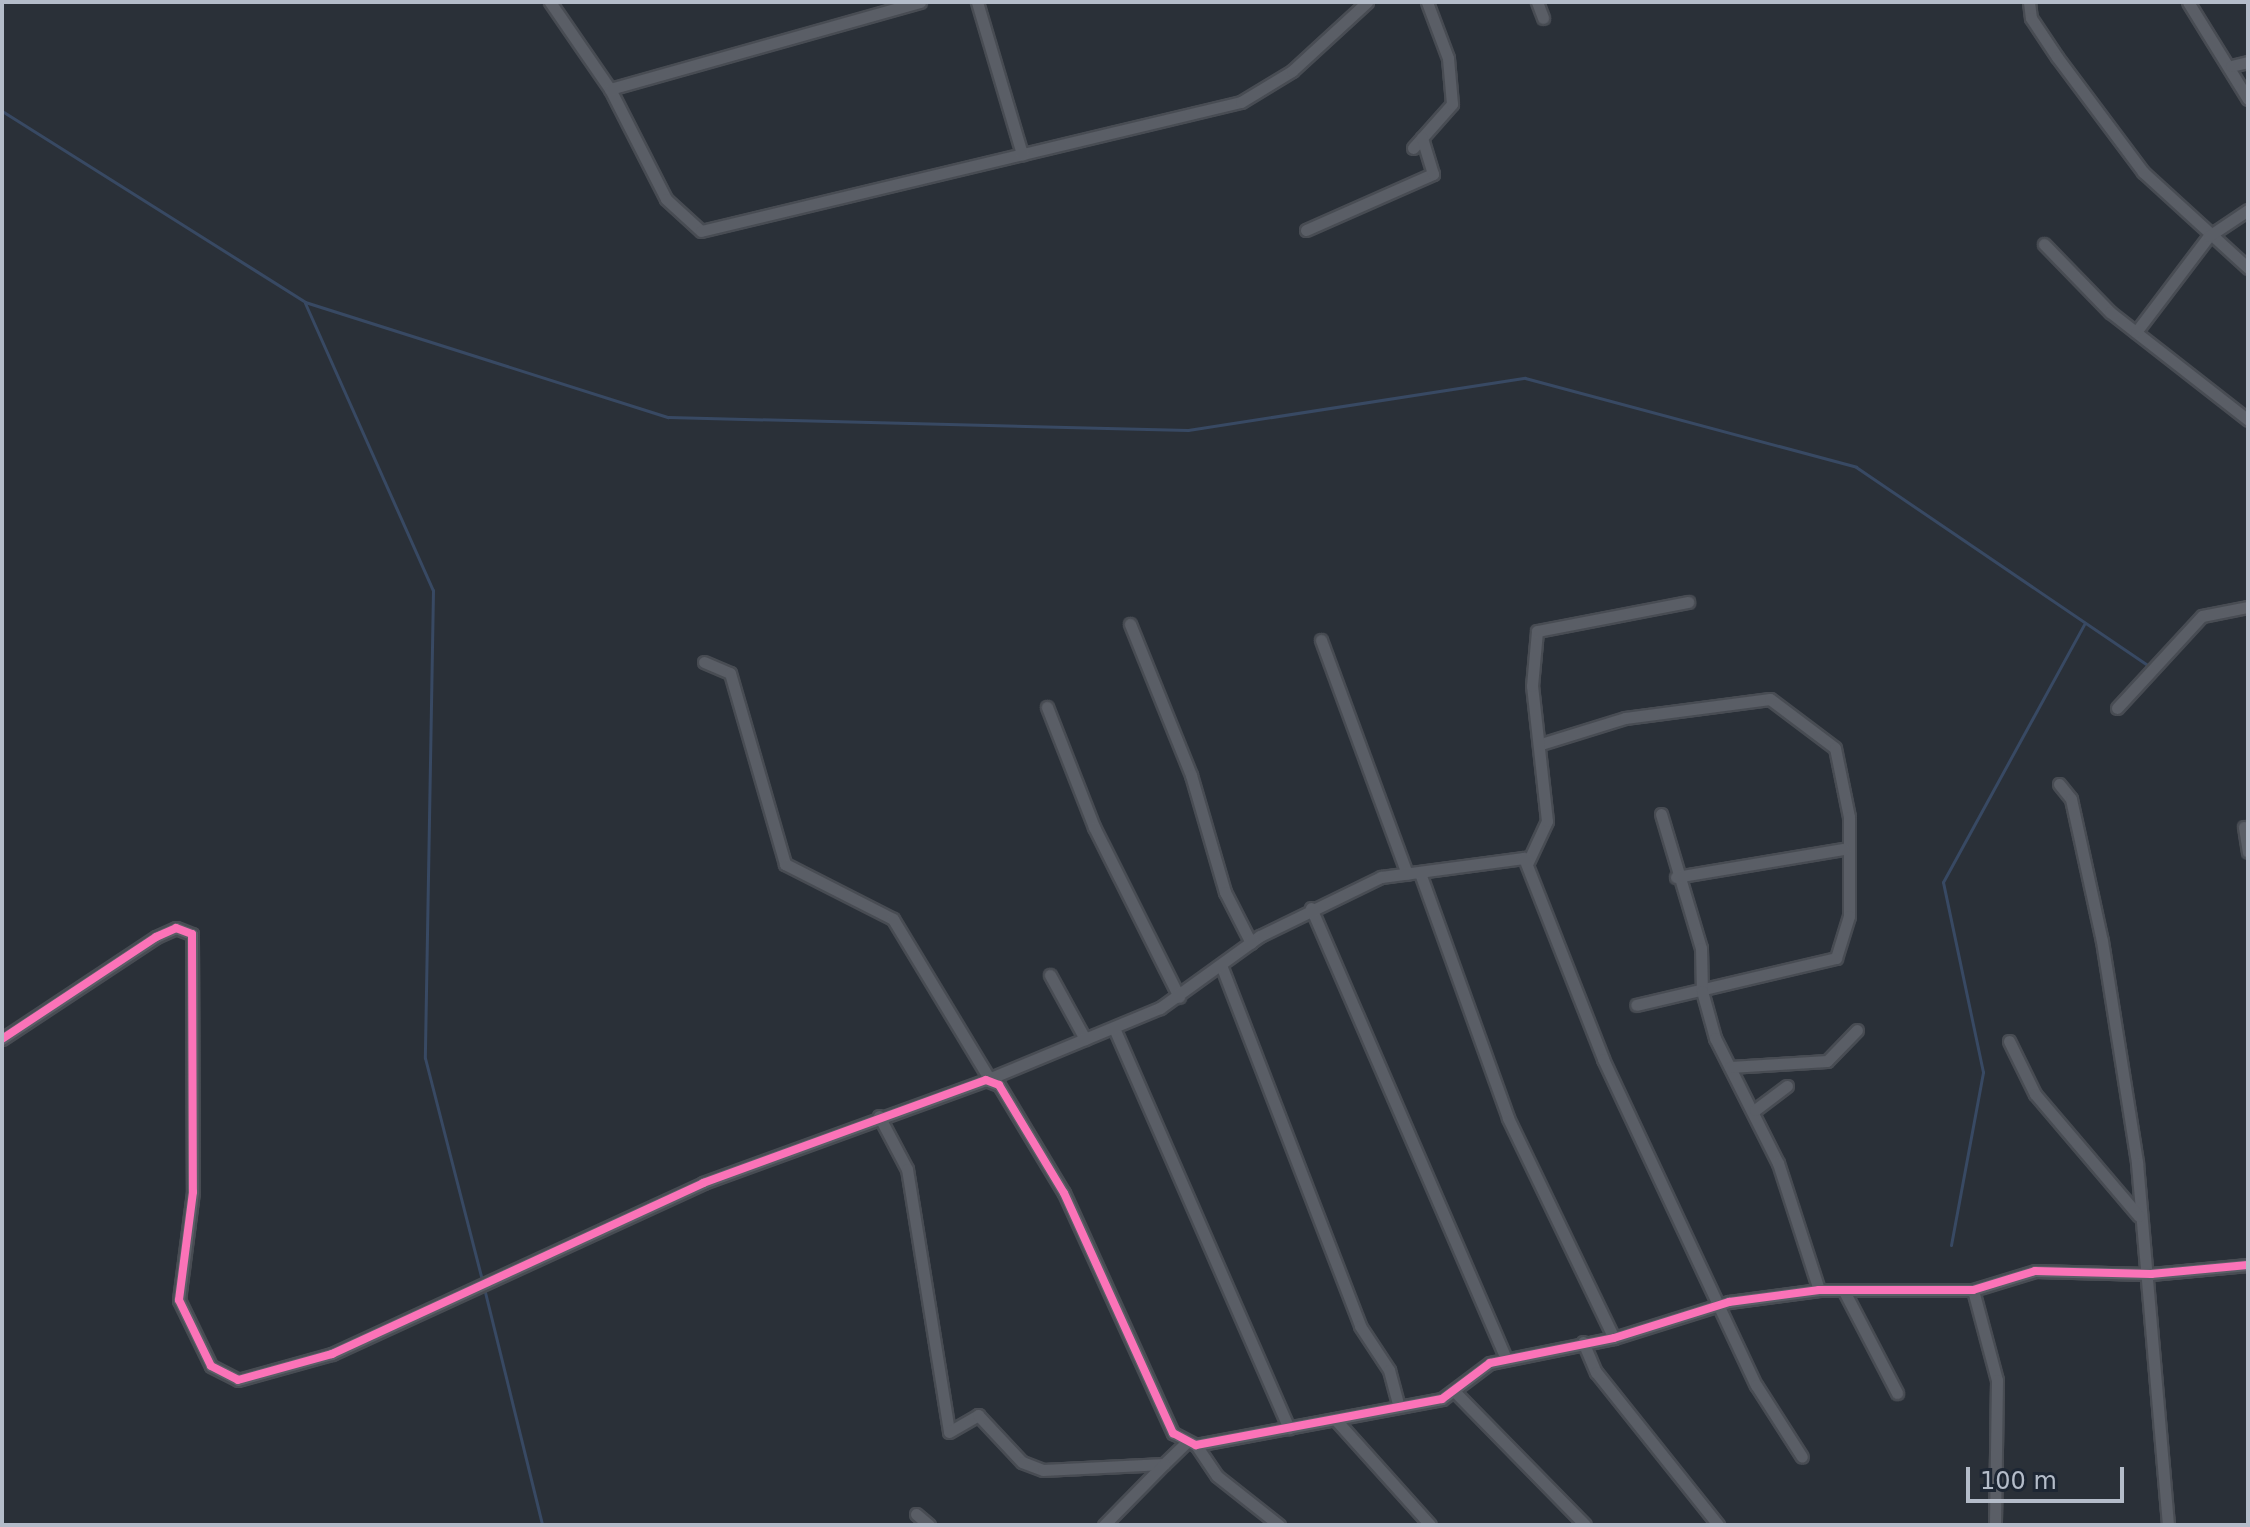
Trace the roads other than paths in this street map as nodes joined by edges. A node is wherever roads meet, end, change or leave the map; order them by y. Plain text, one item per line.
1 (550, 2) edge
2 (920, 2) edge
3 (977, 2) edge
4 (1367, 2) edge
5 (1427, 2) edge
6 (1537, 2) edge
7 (2029, 2) edge
8 (2188, 2) edge
9 (1354, 7) edge
10 (1543, 18) dead end
11 (2248, 62) edge
12 (2231, 66) junction
13 (610, 89) junction
14 (2248, 99) edge
15 (1422, 138) junction
16 (1413, 148) dead end
17 (1022, 154) junction
18 (2248, 210) edge
19 (1306, 230) dead end
20 (2209, 236) junction
21 (2044, 244) dead end
22 (2248, 268) edge
23 (2136, 332) junction
24 (2248, 420) edge
25 (1688, 602) dead end
26 (2248, 607) edge
27 (1130, 624) dead end
28 (1321, 640) dead end
29 (704, 662) dead end
30 (1047, 707) dead end
31 (2117, 708) dead end
32 (1541, 744) junction
33 (2059, 784) dead end
34 (1661, 814) dead end
35 (2244, 827) dead end
36 (1844, 849) junction
37 (2248, 852) edge
38 (1528, 862) junction
39 (1420, 873) junction
40 (1407, 874) junction
41 (1676, 877) junction
42 (1311, 908) junction
43 (1251, 943) junction
44 (1221, 965) junction
45 (1050, 975) dead end
46 (1702, 991) junction
47 (1179, 997) junction
48 (1636, 1005) dead end
49 (1114, 1028) junction
50 (1857, 1030) dead end
51 (2, 1039) edge
52 (1085, 1039) junction
53 (2009, 1041) dead end
54 (1730, 1067) junction
55 (986, 1078) junction
56 (1787, 1086) dead end
57 (1755, 1110) junction
58 (879, 1116) junction
59 (2139, 1216) junction
60 (2248, 1265) edge
61 (2151, 1274) junction
62 (1819, 1290) junction
63 (1973, 1290) junction
64 (1844, 1291) junction
65 (1720, 1304) junction
66 (1614, 1338) junction
67 (1583, 1342) junction
68 (1506, 1358) junction
69 (1454, 1391) junction
70 (1897, 1393) dead end
71 (1399, 1407) junction
72 (1335, 1419) junction
73 (1289, 1428) junction
74 (1191, 1444) junction
75 (1802, 1457) dead end
76 (1164, 1464) junction
77 (916, 1514) dead end
78 (929, 1525) edge
79 (1104, 1525) edge
80 (1279, 1525) edge
81 (1430, 1525) edge
82 (1585, 1525) edge
83 (1718, 1525) edge
84 (1995, 1525) edge
85 (2168, 1525) edge

1 - 13 street
2 - 13 street
3 - 17 street
4 - 9 street
5 - 15 street
6 - 10 street
7 - 20 street
8 - 12 street
9 - 17 street
11 - 12 street
12 - 14 street
13 - 17 street
15 - 16 street
15 - 19 street
18 - 20 street
20 - 22 street
20 - 23 street
21 - 23 street
23 - 24 street
25 - 32 street
26 - 31 street
27 - 43 street
28 - 40 street
29 - 55 street
30 - 47 street
32 - 36 street
32 - 38 street
33 - 59 street
34 - 41 street
35 - 37 street
36 - 41 street
36 - 46 street
38 - 39 street
38 - 65 street
39 - 40 street
39 - 66 street
40 - 42 street
41 - 46 street
42 - 43 street
42 - 68 street
43 - 44 street
44 - 47 street
44 - 71 street
45 - 52 street
46 - 48 street
46 - 54 street
47 - 49 street
49 - 52 street
49 - 73 street
50 - 54 street
51 - 58 street
52 - 55 street
53 - 59 street
54 - 57 street
55 - 58 street
55 - 74 street
56 - 57 street
57 - 62 street
58 - 76 street
59 - 61 street
60 - 61 street
61 - 63 street
61 - 85 street
62 - 64 street
62 - 65 street
63 - 64 street
63 - 84 street
64 - 70 street
65 - 66 street
65 - 75 street
66 - 67 street
67 - 68 street
67 - 83 street
68 - 69 street
69 - 71 street
69 - 82 street
71 - 72 street
72 - 73 street
72 - 81 street
73 - 74 street
74 - 76 street
74 - 80 street
76 - 79 street
77 - 78 street

